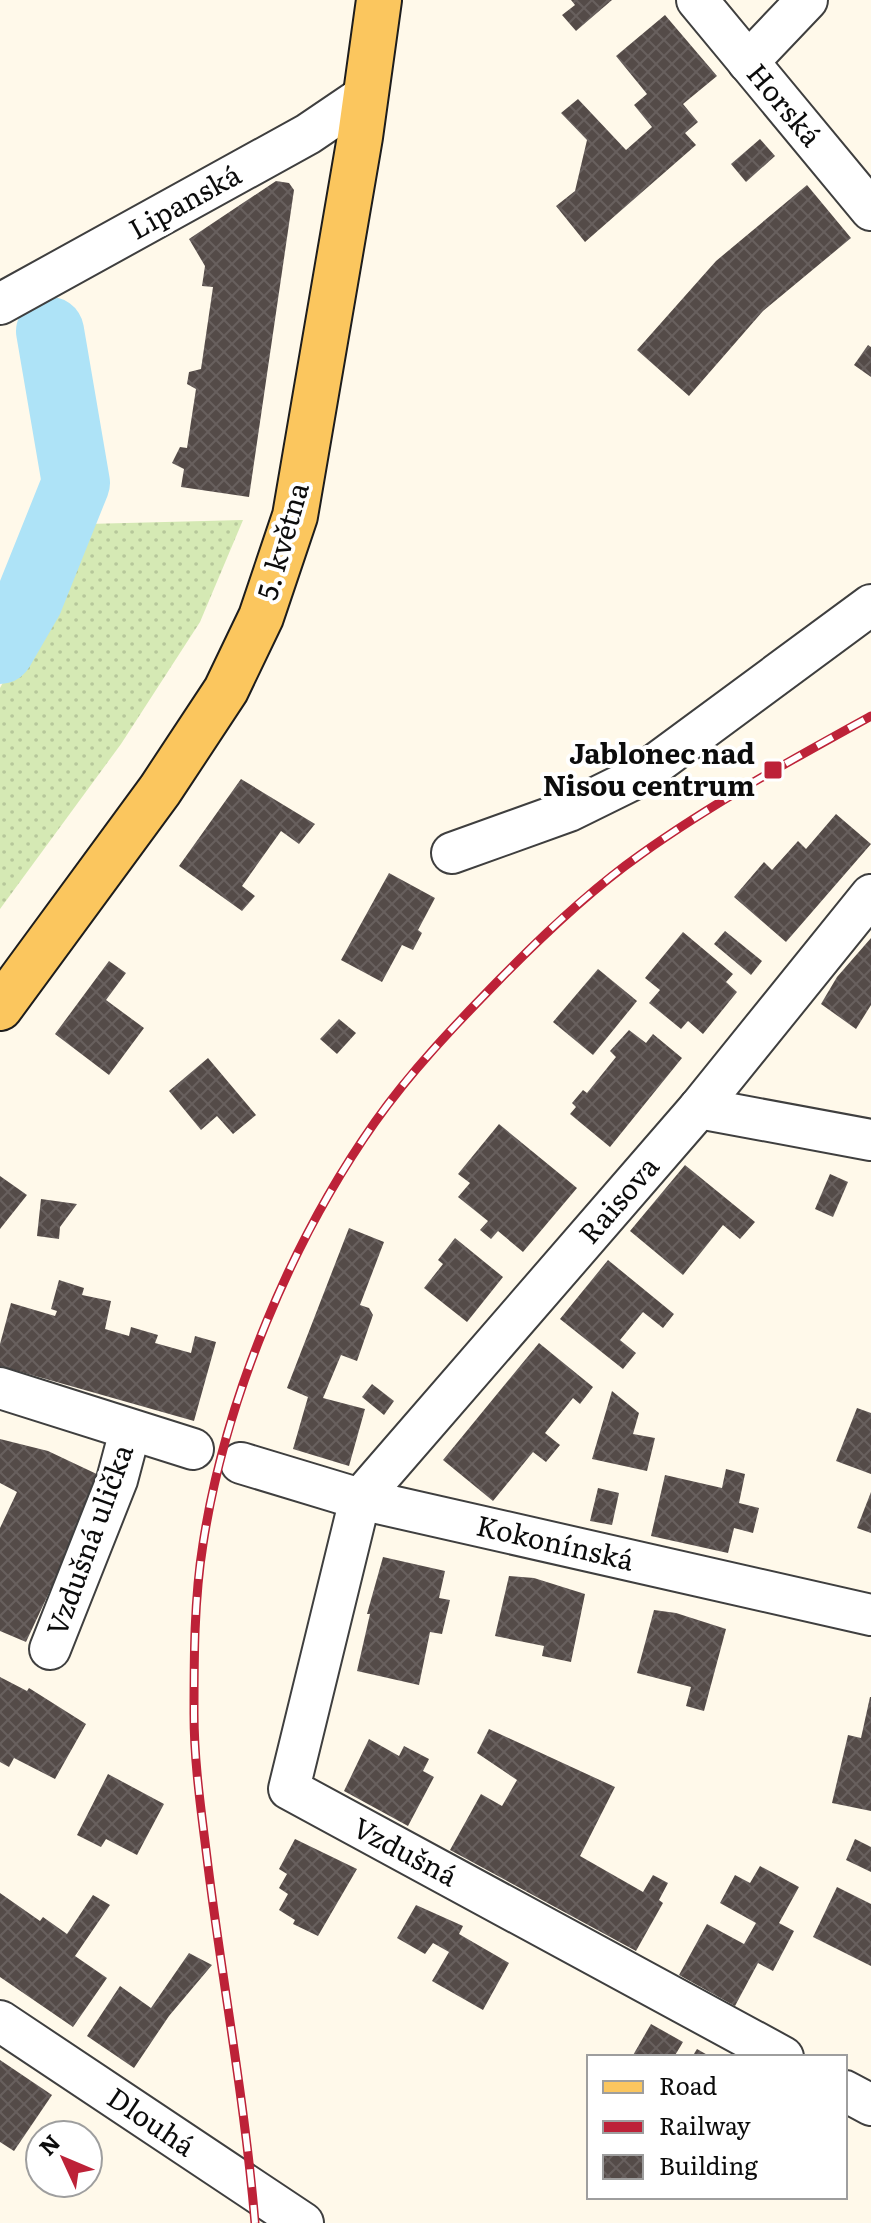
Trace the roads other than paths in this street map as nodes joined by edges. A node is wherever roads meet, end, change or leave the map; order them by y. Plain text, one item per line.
1 (379, 0) edge
2 (697, 0) edge
3 (807, 0) edge
4 (748, 62) junction
5 (367, 94) junction
6 (871, 210) edge
7 (0, 304) edge
8 (871, 605) edge
9 (452, 853) dead end
10 (871, 895) edge
11 (0, 1008) edge
12 (699, 1108) junction
13 (871, 1140) edge
14 (0, 1388) edge
15 (130, 1431) junction
16 (193, 1449) dead end
17 (241, 1463) dead end
18 (360, 1499) junction
19 (871, 1615) edge
20 (50, 1649) dead end
21 (0, 2021) edge
22 (779, 2055) edge
23 (847, 2092) edge
24 (871, 2105) edge
25 (303, 2223) edge

1 - 5 main road, 5. května
2 - 4 street, Horská
3 - 4 street
4 - 6 street, Horská
5 - 7 street, Lipanská
5 - 11 main road, 5. května
8 - 9 street
10 - 12 street, Raisova
12 - 13 street
12 - 18 street, Raisova
14 - 15 street
15 - 16 street
15 - 20 street, Vzdušná ulička
17 - 18 street, Kokonínská
18 - 19 street, Kokonínská
18 - 22 street, Vzdušná
21 - 25 street, Dlouhá
23 - 24 street

